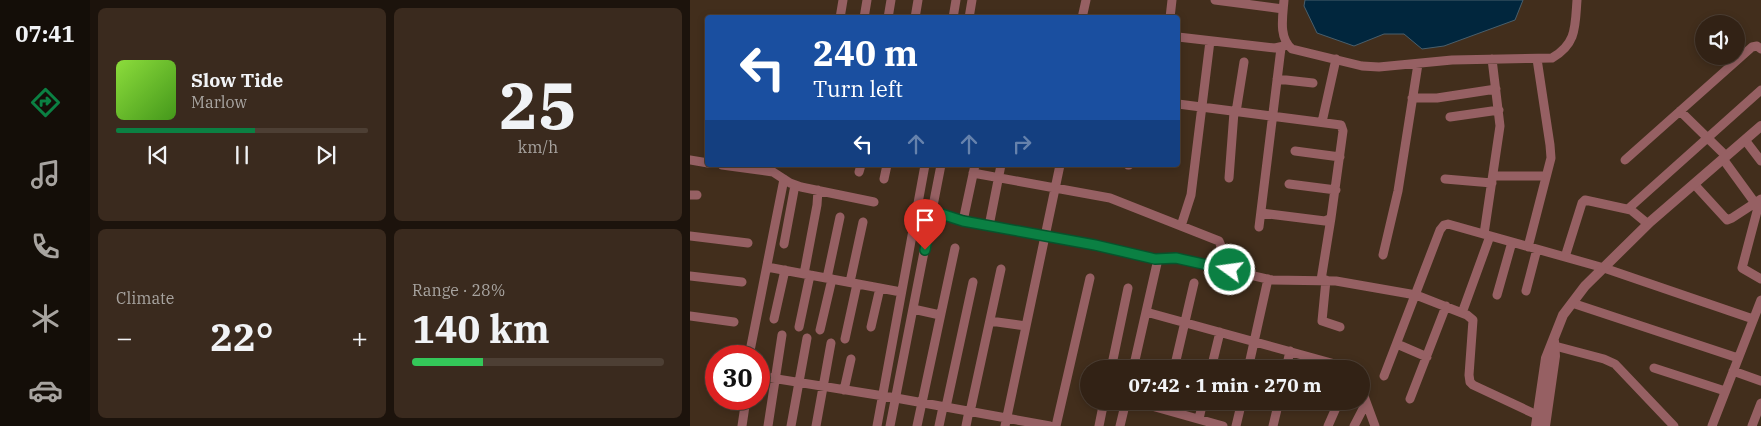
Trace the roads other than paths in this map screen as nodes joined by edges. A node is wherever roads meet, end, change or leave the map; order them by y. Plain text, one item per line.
1 (843, 0) edge
2 (867, 0) edge
3 (891, 0) edge
4 (918, 0) edge
5 (956, 0) edge
6 (972, 0) edge
7 (1086, 0) edge
8 (1172, 0) edge
9 (1215, 0) edge
10 (1577, 0) edge
11 (1284, 4) edge
12 (840, 15) edge
13 (864, 15) edge
14 (888, 15) edge
15 (916, 15) edge
16 (954, 15) edge
17 (972, 15) edge
18 (1083, 15) edge
19 (1170, 15) edge
20 (1180, 37) edge
21 (1210, 41) junction
22 (1284, 46) junction
23 (1761, 49) edge
24 (1336, 59) junction
25 (1492, 59) junction
26 (1536, 59) junction
27 (1244, 62) dead end
28 (1418, 64) junction
29 (1277, 79) junction
30 (1313, 83) dead end
31 (1496, 89) junction
32 (1761, 90) edge
33 (1412, 98) junction
34 (1180, 104) edge
35 (1202, 108) junction
36 (1499, 110) junction
37 (1680, 111) junction
38 (1235, 112) junction
39 (1272, 117) junction
40 (1450, 117) dead end
41 (1322, 122) junction
42 (1761, 126) edge
43 (1708, 138) junction
44 (1745, 140) junction
45 (1295, 151) dead end
46 (1340, 157) junction
47 (1724, 158) junction
48 (690, 160) edge
49 (1625, 160) dead end
50 (1761, 161) edge
51 (705, 162) edge
52 (737, 167) edge
53 (887, 167) edge
54 (925, 167) edge
55 (941, 167) edge
56 (1001, 167) edge
57 (1060, 167) edge
58 (974, 169) edge
59 (1546, 176) junction
60 (998, 178) junction
61 (1229, 178) dead end
62 (1445, 178) dead end
63 (784, 179) junction
64 (884, 179) dead end
65 (1492, 179) junction
66 (1289, 184) dead end
67 (1694, 184) junction
68 (795, 185) junction
69 (1055, 188) junction
70 (818, 190) junction
71 (1336, 190) junction
72 (1759, 201) edge
73 (874, 202) dead end
74 (918, 206) junction
75 (1628, 209) junction
76 (932, 211) junction
77 (1260, 213) junction
78 (840, 217) dead end
79 (1331, 218) junction
80 (963, 221) junction
81 (863, 222) dead end
82 (1648, 224) junction
83 (989, 226) junction
84 (1181, 226) junction
85 (1259, 227) dead end
86 (1045, 235) junction
87 (1487, 235) junction
88 (690, 236) edge
89 (1512, 242) junction
90 (748, 243) dead end
91 (784, 244) dead end
92 (1528, 246) junction
93 (955, 248) dead end
94 (1537, 249) junction
95 (1383, 255) dead end
96 (1565, 257) junction
97 (1158, 259) junction
98 (767, 267) junction
99 (1216, 267) junction
100 (1604, 268) junction
101 (1001, 269) dead end
102 (785, 270) junction
103 (806, 274) junction
104 (690, 276) edge
105 (1090, 278) dead end
106 (830, 279) junction
107 (1268, 279) junction
108 (1761, 279) edge
109 (1323, 280) junction
110 (742, 282) dead end
111 (973, 282) dead end
112 (853, 283) junction
113 (1194, 283) dead end
114 (880, 288) junction
115 (1128, 288) dead end
116 (1526, 291) dead end
117 (901, 292) junction
118 (1497, 294) dead end
119 (1416, 295) junction
120 (1761, 300) edge
121 (1572, 303) junction
122 (1446, 306) junction
123 (913, 309) junction
124 (1146, 312) junction
125 (1462, 313) junction
126 (940, 315) junction
127 (690, 316) edge
128 (774, 319) dead end
129 (1753, 319) junction
130 (990, 320) junction
131 (734, 322) dead end
132 (1185, 323) junction
133 (1026, 326) junction
134 (799, 327) dead end
135 (871, 327) dead end
136 (1340, 327) dead end
137 (820, 330) dead end
138 (1220, 332) junction
139 (782, 335) dead end
140 (807, 338) dead end
141 (845, 339) dead end
142 (1254, 341) junction
143 (1554, 342) junction
144 (831, 343) dead end
145 (1397, 344) junction
146 (751, 345) edge
147 (1290, 351) junction
148 (1427, 357) junction
149 (1738, 358) junction
150 (851, 359) dead end
151 (1113, 360) edge
152 (1135, 360) edge
153 (1176, 360) edge
154 (1213, 360) edge
155 (1250, 360) edge
156 (1288, 360) edge
157 (1322, 360) edge
158 (1654, 368) dead end
159 (1733, 371) junction
160 (1384, 376) dead end
161 (770, 378) edge
162 (775, 379) junction
163 (1761, 381) edge
164 (798, 383) junction
165 (823, 387) junction
166 (844, 390) junction
167 (1725, 391) junction
168 (882, 396) junction
169 (896, 398) junction
170 (1410, 398) dead end
171 (922, 403) junction
172 (1761, 403) edge
173 (945, 407) junction
174 (744, 410) edge
175 (1102, 410) edge
176 (1124, 410) edge
177 (1176, 410) edge
178 (1201, 410) edge
179 (1240, 410) edge
180 (1277, 410) edge
181 (1335, 410) edge
182 (1362, 410) edge
183 (1369, 410) edge
184 (969, 412) junction
185 (1537, 415) junction
186 (1199, 419) junction
187 (1005, 422) edge
188 (742, 426) edge
189 (768, 426) edge
190 (791, 426) edge
191 (816, 426) edge
192 (877, 426) edge
193 (890, 426) edge
194 (916, 426) edge
195 (939, 426) edge
196 (966, 426) edge
197 (1050, 426) edge
198 (1056, 426) edge
199 (1099, 426) edge
200 (1120, 426) edge
201 (1223, 426) edge
202 (1236, 426) edge
203 (1274, 426) edge
204 (1328, 426) edge
205 (1354, 426) edge
206 (1375, 426) edge
207 (1536, 426) edge
208 (1545, 426) edge
209 (1674, 426) edge
210 (1712, 426) edge
211 (1752, 426) edge

1 - 12 street
2 - 13 street
3 - 14 street
4 - 15 street
5 - 16 street
6 - 17 street
7 - 18 street
8 - 19 street
9 - 11 street
10 - 26 street
11 - 22 street
20 - 21 street
21 - 22 street
21 - 35 street
22 - 24 street
22 - 29 street
23 - 37 street
24 - 28 street
24 - 41 street
25 - 26 street
25 - 28 street
25 - 31 street
26 - 59 street
27 - 38 street
28 - 33 street
29 - 30 street
29 - 39 street
31 - 33 street
31 - 36 street
32 - 43 street
33 - 95 street
34 - 35 street
35 - 38 street
35 - 84 street
36 - 40 street
36 - 65 street
37 - 43 street
37 - 49 street
38 - 39 street
38 - 61 street
39 - 41 street
39 - 77 street
41 - 46 street
42 - 44 street
43 - 47 street
43 - 75 street
44 - 47 street
44 - 50 street
45 - 46 street
46 - 71 street
47 - 67 street
47 - 72 street
48 - 51 street
52 - 63 street
53 - 64 street
54 - 74 street
55 - 76 street
56 - 60 street
57 - 69 street
58 - 60 street
58 - 80 street
59 - 65 street
59 - 92 street
60 - 69 street
60 - 83 street
62 - 65 street
63 - 68 street
63 - 98 street
65 - 87 street
66 - 71 street
67 - 72 street
67 - 82 street
68 - 70 street
68 - 91 street
69 - 84 street
69 - 86 street
70 - 73 street
70 - 103 street
71 - 79 street
72 - 108 street
74 - 76 street
74 - 117 street
75 - 82 street
75 - 96 street
76 - 80 street
76 - 123 street
77 - 79 street
77 - 85 street
78 - 106 street
79 - 109 street
80 - 83 street
81 - 112 street
82 - 100 street
83 - 86 street
84 - 99 street
86 - 97 street
86 - 133 street
87 - 89 street
87 - 119 street
87 - 125 street
88 - 90 street
89 - 92 street
89 - 118 street
92 - 94 street
93 - 126 street
94 - 96 street
94 - 116 street
96 - 100 street
97 - 99 street
97 - 124 street
98 - 102 street
98 - 146 street
99 - 107 street
100 - 121 street
100 - 129 street
101 - 130 street
102 - 103 street
102 - 128 street
103 - 106 street
103 - 134 street
104 - 110 street
105 - 198 street
106 - 112 street
106 - 137 street
107 - 109 street
107 - 142 street
109 - 119 street
109 - 136 street
111 - 173 street
112 - 114 street
112 - 141 street
113 - 132 street
114 - 117 street
114 - 135 street
115 - 151 street
117 - 168 street
119 - 122 street
119 - 145 street
120 - 129 street
121 - 143 street
121 - 149 street
122 - 125 street
122 - 148 street
123 - 126 street
123 - 169 street
124 - 132 street
124 - 152 street
125 - 185 street
126 - 171 street
127 - 131 street
129 - 149 street
130 - 133 street
130 - 184 street
132 - 138 street
132 - 153 street
133 - 187 street
138 - 142 street
138 - 154 street
139 - 162 street
140 - 164 street
142 - 147 street
142 - 155 street
143 - 185 street
143 - 208 street
143 - 209 street
144 - 165 street
145 - 148 street
145 - 160 street
147 - 156 street
147 - 157 street
148 - 170 street
149 - 159 street
150 - 166 street
158 - 167 street
159 - 163 street
159 - 167 street
161 - 162 street
162 - 164 street
162 - 189 street
164 - 165 street
164 - 190 street
165 - 166 street
165 - 191 street
166 - 168 street
167 - 210 street
168 - 169 street
168 - 192 street
169 - 171 street
169 - 193 street
171 - 173 street
171 - 194 street
172 - 211 street
173 - 184 street
173 - 195 street
174 - 188 street
175 - 199 street
176 - 200 street
177 - 186 street
178 - 186 street
179 - 202 street
180 - 203 street
181 - 204 street
182 - 205 street
183 - 206 street
184 - 187 street
184 - 196 street
185 - 207 street
186 - 201 street
187 - 197 street

